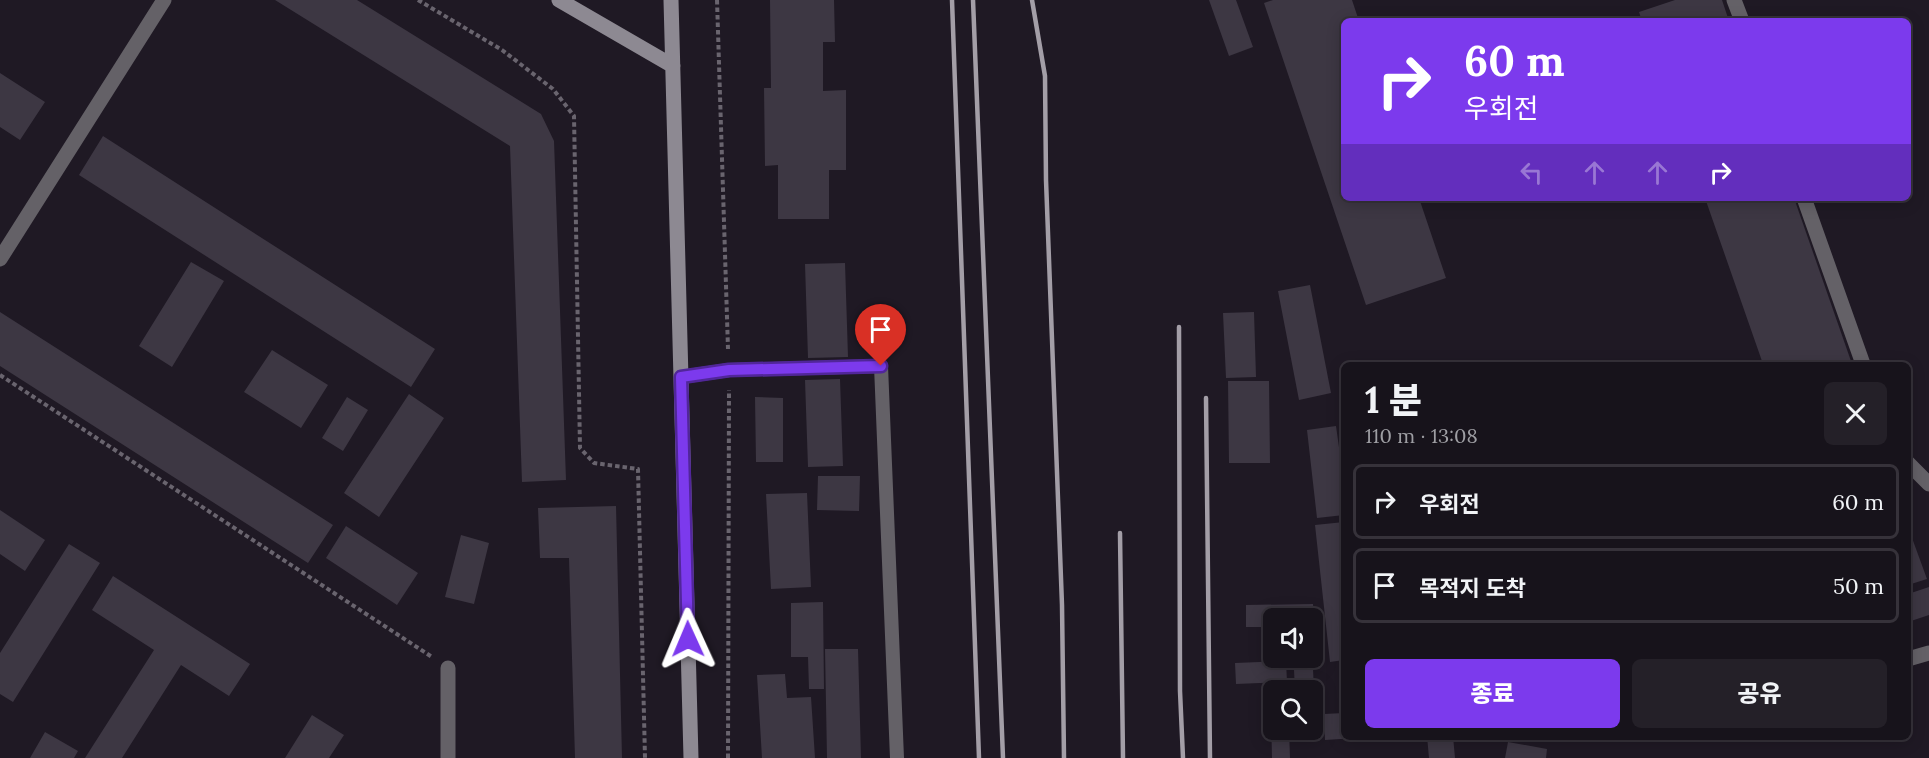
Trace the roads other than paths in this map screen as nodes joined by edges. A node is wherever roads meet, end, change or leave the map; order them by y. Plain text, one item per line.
1 (164, 0) edge
2 (559, 0) edge
3 (671, 0) edge
4 (1734, 0) edge
5 (1741, 18) edge
6 (673, 66) junction
7 (1805, 201) edge
8 (0, 259) edge
9 (1862, 362) edge
10 (681, 377) junction
11 (1911, 466) edge
12 (1929, 484) edge
13 (1929, 653) edge
14 (1911, 658) edge
15 (448, 668) road end
16 (448, 758) edge
17 (691, 758) edge
18 (897, 758) edge

1 - 8 street
2 - 6 main road
3 - 6 main road
4 - 5 street
6 - 10 main road
7 - 9 street
10 - 17 main road
10 - 18 lane
11 - 12 street
13 - 14 street
15 - 16 street

